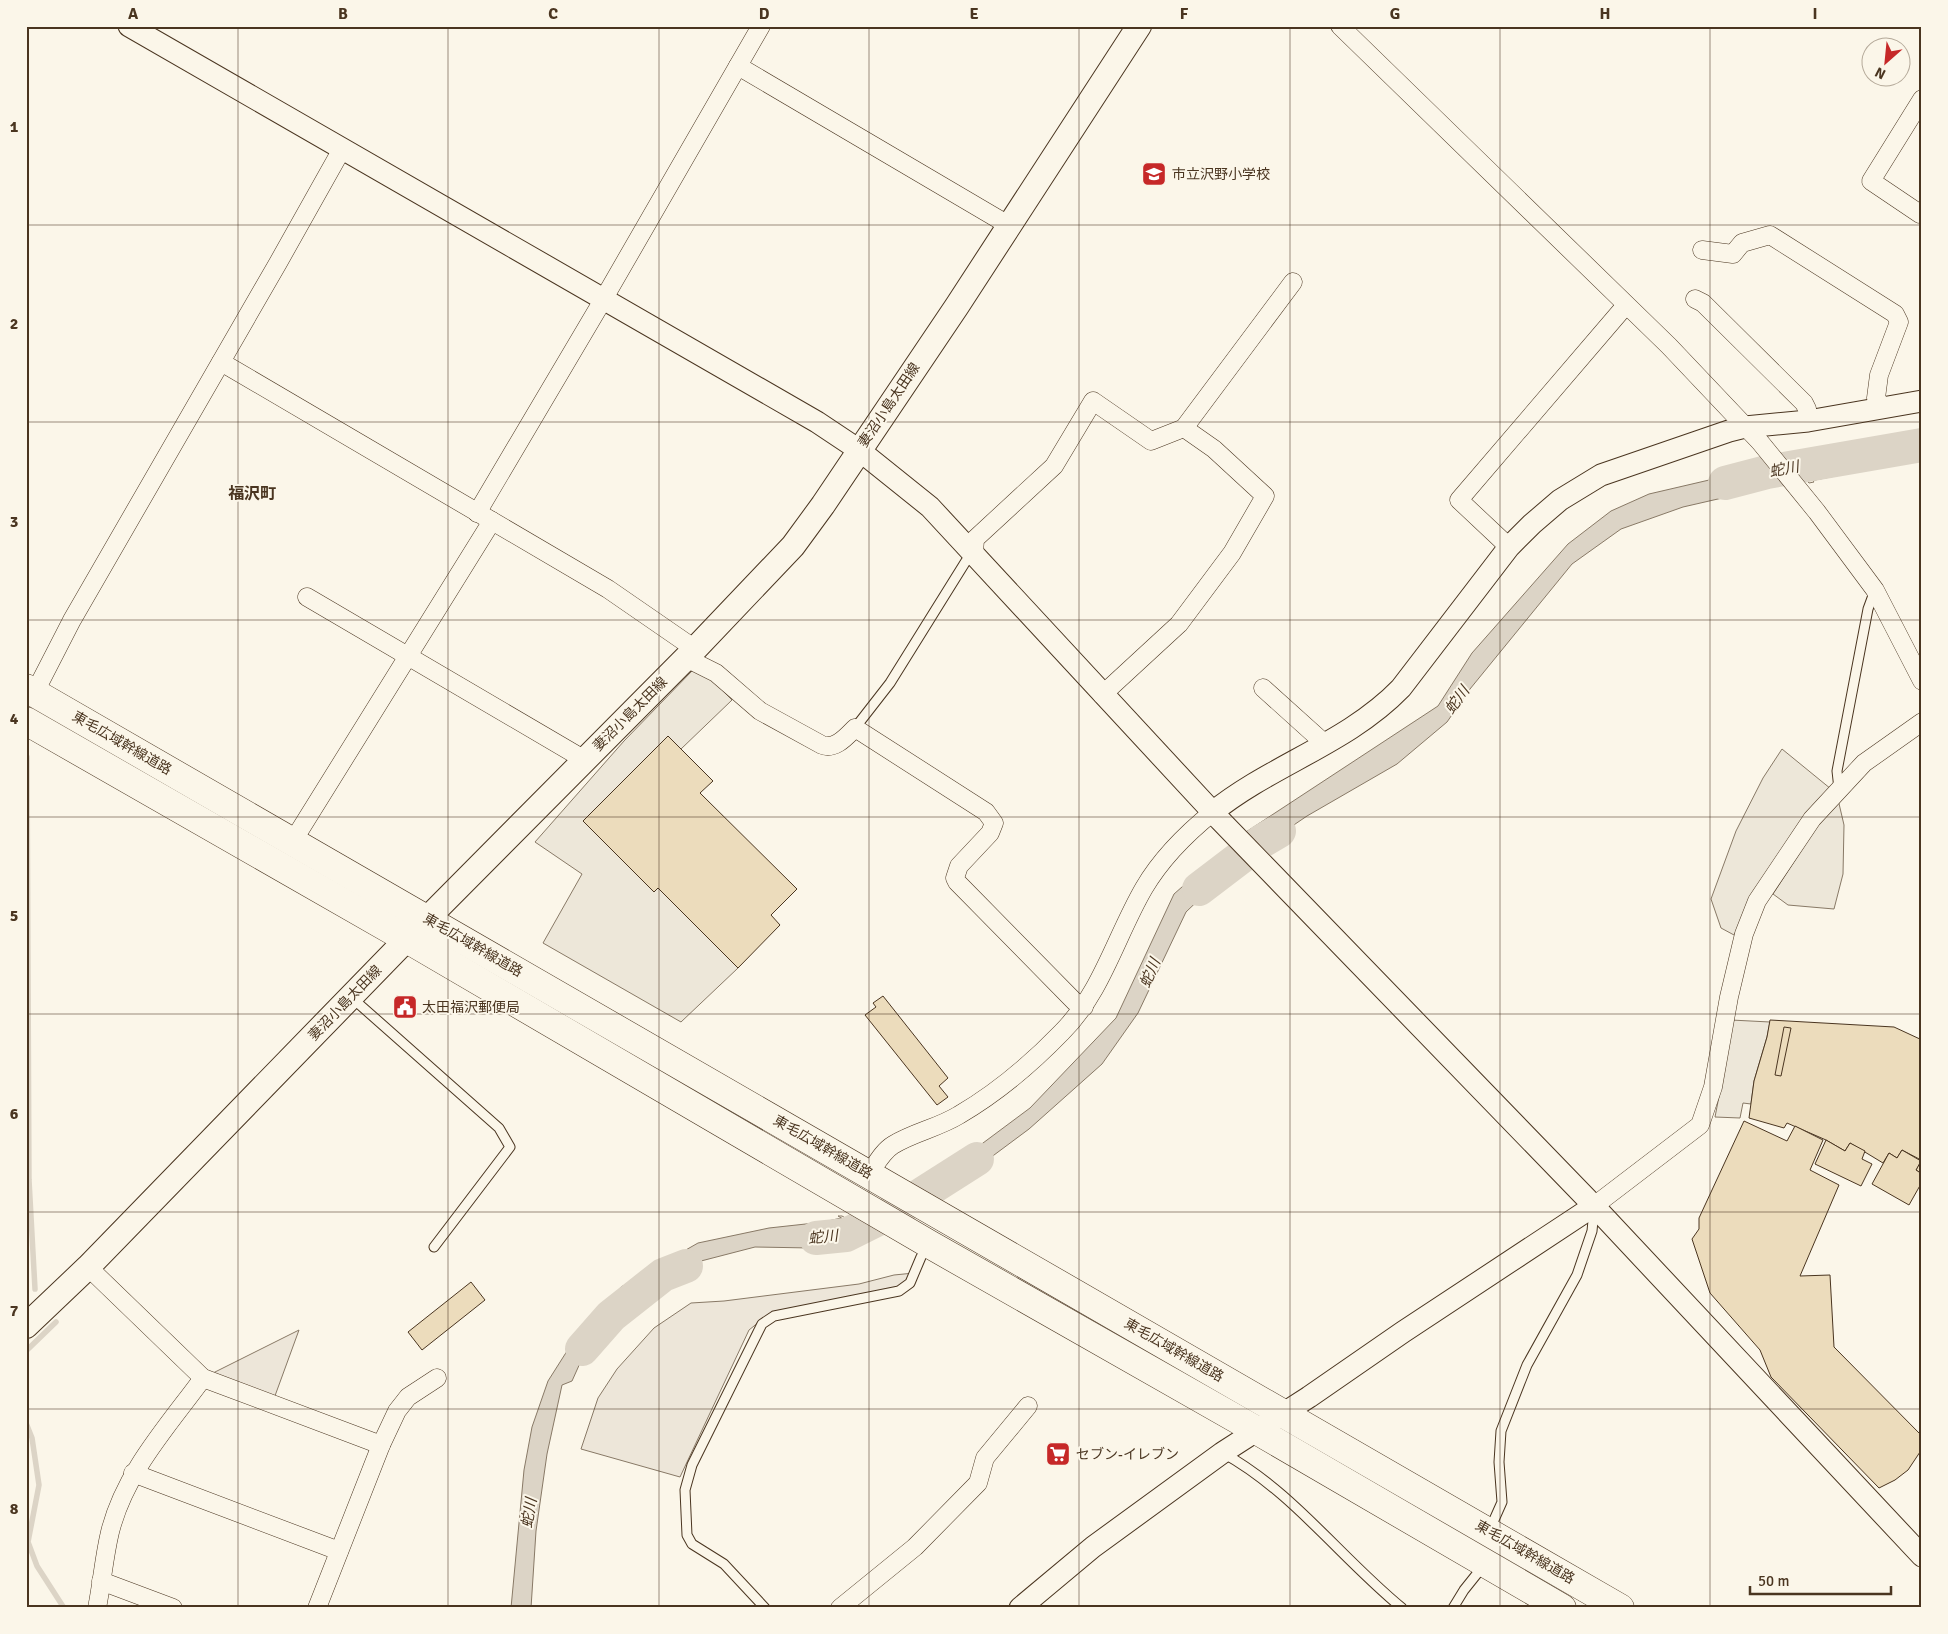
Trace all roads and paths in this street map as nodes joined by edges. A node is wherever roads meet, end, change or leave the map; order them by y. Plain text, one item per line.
1 (129, 26) edge
2 (761, 26) edge
3 (1139, 26) edge
4 (1340, 26) edge
5 (738, 66) junction
6 (1922, 99) edge
7 (342, 149) junction
8 (1920, 214) dead end
9 (1010, 226) junction
10 (1702, 250) dead end
11 (1293, 282) dead end
12 (1694, 299) dead end
13 (604, 300) junction
14 (1626, 305) junction
15 (221, 362) junction
16 (1922, 400) edge
17 (1882, 408) junction
18 (1808, 420) junction
19 (1745, 427) junction
20 (1184, 428) junction
21 (859, 450) junction
22 (484, 517) junction
23 (1509, 547) junction
24 (974, 553) junction
25 (1875, 590) junction
26 (307, 597) dead end
27 (690, 653) junction
28 (409, 657) junction
29 (1922, 681) edge
30 (1263, 688) dead end
31 (30, 690) edge
32 (1102, 695) junction
33 (26, 721) edge
34 (1922, 722) edge
35 (855, 728) junction
36 (1324, 743) junction
37 (585, 760) junction
38 (1839, 789) junction
39 (1216, 816) junction
40 (293, 841) junction
41 (428, 919) junction
42 (407, 939) junction
43 (351, 997) junction
44 (1084, 1007) junction
45 (873, 1176) junction
46 (1594, 1206) junction
47 (925, 1242) junction
48 (434, 1247) dead end
49 (88, 1267) junction
50 (26, 1326) edge
51 (203, 1378) junction
52 (437, 1378) dead end
53 (1028, 1406) dead end
54 (1284, 1413) junction
55 (1256, 1430) junction
56 (381, 1445) junction
57 (1222, 1453) junction
58 (133, 1474) junction
59 (1489, 1531) junction
60 (339, 1551) junction
61 (1922, 1556) edge
62 (1486, 1563) junction
63 (102, 1581) junction
64 (97, 1608) edge
65 (174, 1608) edge
66 (317, 1608) edge
67 (765, 1608) edge
68 (840, 1608) edge
69 (1020, 1608) edge
70 (1402, 1608) edge
71 (1453, 1608) edge
72 (1562, 1608) edge
73 (1620, 1608) edge

1 - 7 street
2 - 5 street
3 - 9 main road, 妻沼小島太田線
4 - 14 street
5 - 9 street
5 - 13 street
6 - 8 street
7 - 13 street
7 - 15 street
9 - 21 main road, 妻沼小島太田線
10 - 17 street
11 - 20 street
12 - 18 street
13 - 21 street
13 - 22 street
14 - 19 street
14 - 23 street
15 - 22 street
15 - 31 street
16 - 17 street
17 - 18 street
18 - 19 street
19 - 23 street
19 - 25 street
20 - 24 street
20 - 32 street
21 - 24 street
21 - 27 main road, 妻沼小島太田線
22 - 27 street
22 - 28 street
23 - 36 street
24 - 32 street
24 - 35 lane
25 - 29 street
25 - 38 lane
26 - 28 street
27 - 35 street
27 - 37 main road, 妻沼小島太田線
28 - 37 street
28 - 40 street
30 - 36 street
31 - 40 highway, 東毛広域幹線道路
32 - 39 street
33 - 42 highway, 東毛広域幹線道路
34 - 38 street
35 - 44 street
36 - 39 street
37 - 41 main road, 妻沼小島太田線
38 - 46 street
39 - 44 street
39 - 46 street
40 - 41 highway, 東毛広域幹線道路
41 - 42 main road, 妻沼小島太田線
41 - 45 highway, 東毛広域幹線道路
42 - 43 main road, 妻沼小島太田線
42 - 47 highway, 東毛広域幹線道路
43 - 48 lane
43 - 49 main road, 妻沼小島太田線
44 - 45 street
45 - 54 highway, 東毛広域幹線道路
46 - 54 street
46 - 59 lane
46 - 61 street
47 - 55 highway, 東毛広域幹線道路
47 - 67 lane
49 - 50 main road, 妻沼小島太田線
49 - 51 street
51 - 56 street
51 - 58 street
52 - 56 street
53 - 68 street
54 - 55 street
54 - 59 highway, 東毛広域幹線道路
55 - 57 street
55 - 62 highway, 東毛広域幹線道路
56 - 60 street
57 - 69 street
57 - 70 lane
58 - 60 street
58 - 63 street
59 - 73 highway, 東毛広域幹線道路
60 - 66 street
62 - 71 lane
62 - 72 highway, 東毛広域幹線道路
63 - 64 street
63 - 65 street

